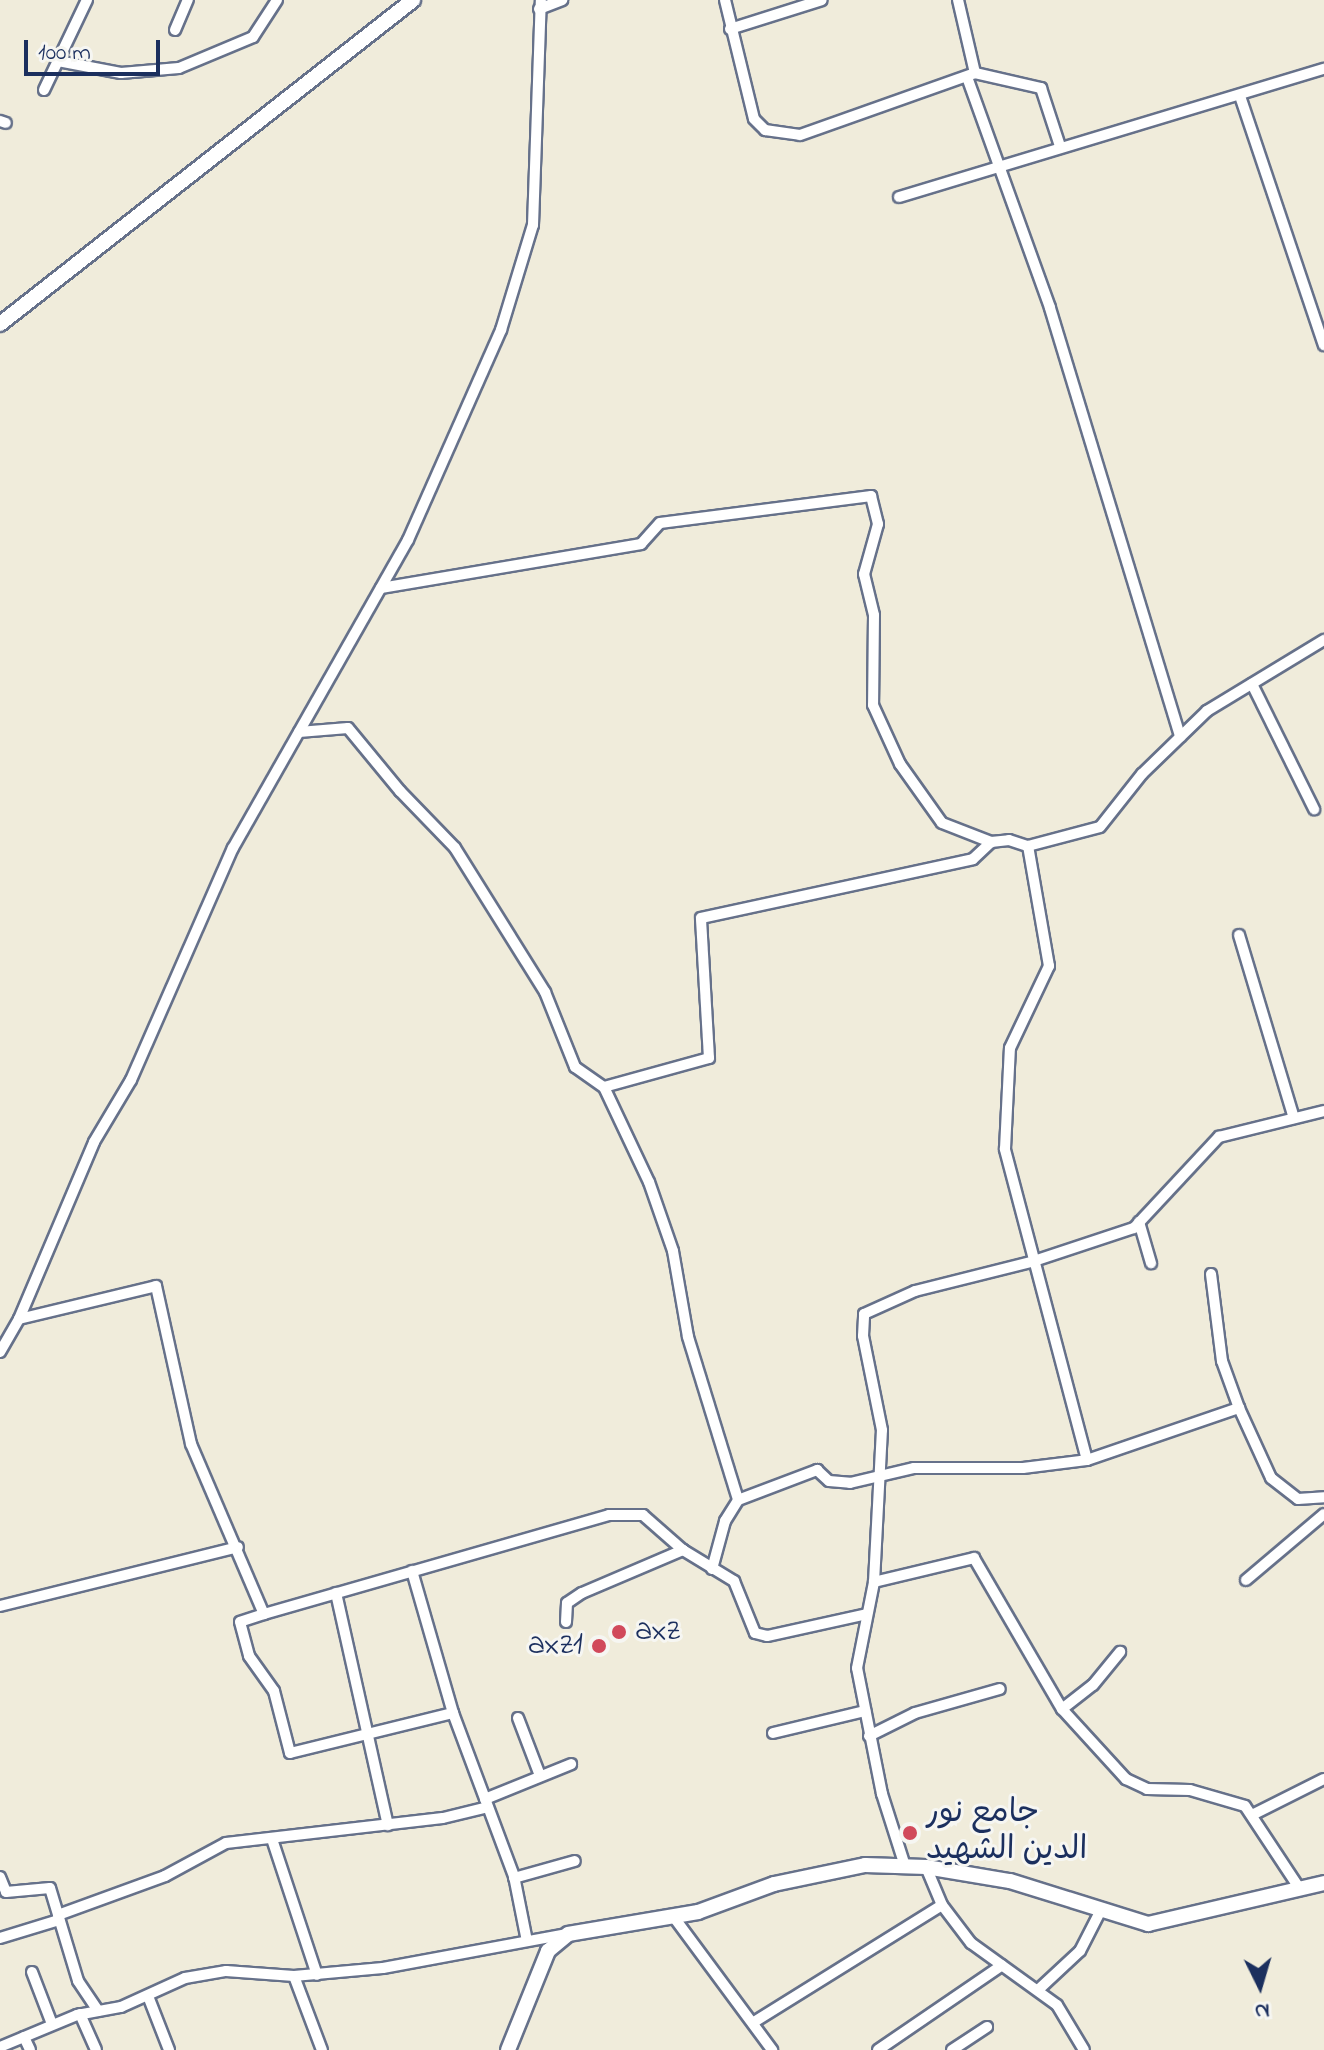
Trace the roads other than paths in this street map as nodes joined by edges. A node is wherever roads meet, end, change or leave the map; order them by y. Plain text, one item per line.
1 (87, 0) edge
2 (188, 0) edge
3 (277, 0) edge
4 (413, 0) edge
5 (562, 0) edge
6 (725, 0) edge
7 (822, 0) edge
8 (958, 0) edge
9 (540, 4) edge
10 (730, 29) junction
11 (175, 30) dead end
12 (58, 61) junction
13 (1324, 69) edge
14 (971, 75) junction
15 (44, 90) dead end
16 (1240, 96) junction
17 (1060, 146) junction
18 (1002, 164) junction
19 (899, 197) dead end
20 (0, 324) edge
21 (1324, 345) edge
22 (381, 588) junction
23 (1324, 640) edge
24 (1252, 684) junction
25 (299, 732) junction
26 (1180, 737) junction
27 (1314, 809) dead end
28 (991, 842) junction
29 (1028, 846) junction
30 (1239, 935) dead end
31 (604, 1087) junction
32 (1324, 1111) edge
33 (1294, 1118) junction
34 (1139, 1222) junction
35 (1034, 1261) junction
36 (1151, 1263) dead end
37 (1211, 1274) dead end
38 (19, 1319) junction
39 (0, 1352) edge
40 (1239, 1408) junction
41 (1087, 1460) junction
42 (879, 1476) junction
43 (1324, 1497) edge
44 (738, 1500) junction
45 (1324, 1514) edge
46 (238, 1547) junction
47 (683, 1550) junction
48 (712, 1569) junction
49 (412, 1571) junction
50 (1246, 1580) dead end
51 (874, 1582) junction
52 (336, 1593) junction
53 (0, 1606) edge
54 (264, 1614) junction
55 (867, 1614) junction
56 (566, 1622) dead end
57 (1120, 1652) dead end
58 (1000, 1689) dead end
59 (1062, 1709) junction
60 (865, 1711) junction
61 (453, 1713) junction
62 (518, 1718) dead end
63 (773, 1733) dead end
64 (371, 1734) junction
65 (869, 1736) junction
66 (571, 1764) dead end
67 (539, 1773) junction
68 (1324, 1779) edge
69 (487, 1803) junction
70 (1254, 1814) junction
71 (388, 1825) junction
72 (272, 1839) junction
73 (575, 1861) dead end
74 (905, 1866) junction
75 (926, 1867) junction
76 (514, 1878) junction
77 (0, 1881) edge
78 (1324, 1883) edge
79 (1300, 1889) junction
80 (942, 1905) junction
81 (1101, 1910) junction
82 (673, 1916) junction
83 (58, 1918) junction
84 (568, 1934) junction
85 (0, 1938) edge
86 (527, 1941) junction
87 (1002, 1965) junction
88 (32, 1972) dead end
89 (317, 1975) junction
90 (294, 1976) junction
91 (1038, 1990) junction
92 (148, 1996) junction
93 (98, 2011) junction
94 (80, 2014) junction
95 (754, 2022) junction
96 (52, 2024) junction
97 (987, 2027) dead end
98 (24, 2037) junction
99 (0, 2047) edge
100 (1078, 2048) edge
101 (30, 2050) edge
102 (96, 2050) edge
103 (169, 2050) edge
104 (322, 2050) edge
105 (508, 2050) edge
106 (772, 2050) edge
107 (878, 2050) edge
108 (952, 2050) edge

1 - 12 street
2 - 11 street
3 - 12 street
4 - 20 street
5 - 9 street
6 - 10 street
7 - 10 street
8 - 14 street
9 - 22 street
10 - 14 street
12 - 15 street
13 - 16 street
14 - 17 street
14 - 18 street
16 - 17 street
16 - 21 street
17 - 18 street
18 - 19 street
18 - 26 street
22 - 25 street
22 - 28 street
23 - 24 street
24 - 26 street
24 - 27 street
25 - 31 street
25 - 38 street
26 - 29 street
28 - 29 street
28 - 31 street
29 - 35 street
30 - 33 street
31 - 44 street
32 - 33 street
33 - 34 street
34 - 35 street
34 - 36 street
35 - 41 street
35 - 42 street
37 - 40 street
38 - 39 street
38 - 46 street
40 - 41 street
40 - 43 street
41 - 42 street
42 - 44 street
42 - 51 street
44 - 48 street
45 - 50 street
46 - 53 street
46 - 54 street
47 - 48 street
47 - 49 street
47 - 56 street
48 - 55 street
49 - 52 street
49 - 61 street
51 - 55 street
51 - 59 street
52 - 54 street
52 - 64 street
54 - 64 street
55 - 60 street
57 - 59 street
58 - 65 street
59 - 70 street
60 - 63 street
60 - 65 street
61 - 64 street
61 - 69 street
62 - 67 street
64 - 71 street
65 - 74 street
66 - 67 street
67 - 69 street
68 - 70 street
69 - 71 street
69 - 76 street
70 - 79 street
71 - 72 street
72 - 83 street
72 - 89 street
73 - 76 street
74 - 75 street
74 - 82 street
75 - 80 street
75 - 81 street
76 - 86 street
77 - 83 street
78 - 79 street
79 - 81 street
80 - 87 street
80 - 95 street
81 - 91 street
82 - 84 street
82 - 95 street
83 - 85 street
83 - 93 street
84 - 86 street
84 - 105 street
86 - 89 street
87 - 91 street
87 - 107 street
88 - 96 street
89 - 90 street
90 - 92 street
90 - 104 street
91 - 100 street
92 - 93 street
92 - 103 street
93 - 94 street
94 - 96 street
94 - 102 street
95 - 106 street
96 - 98 street
97 - 108 street
98 - 99 street
98 - 101 street

